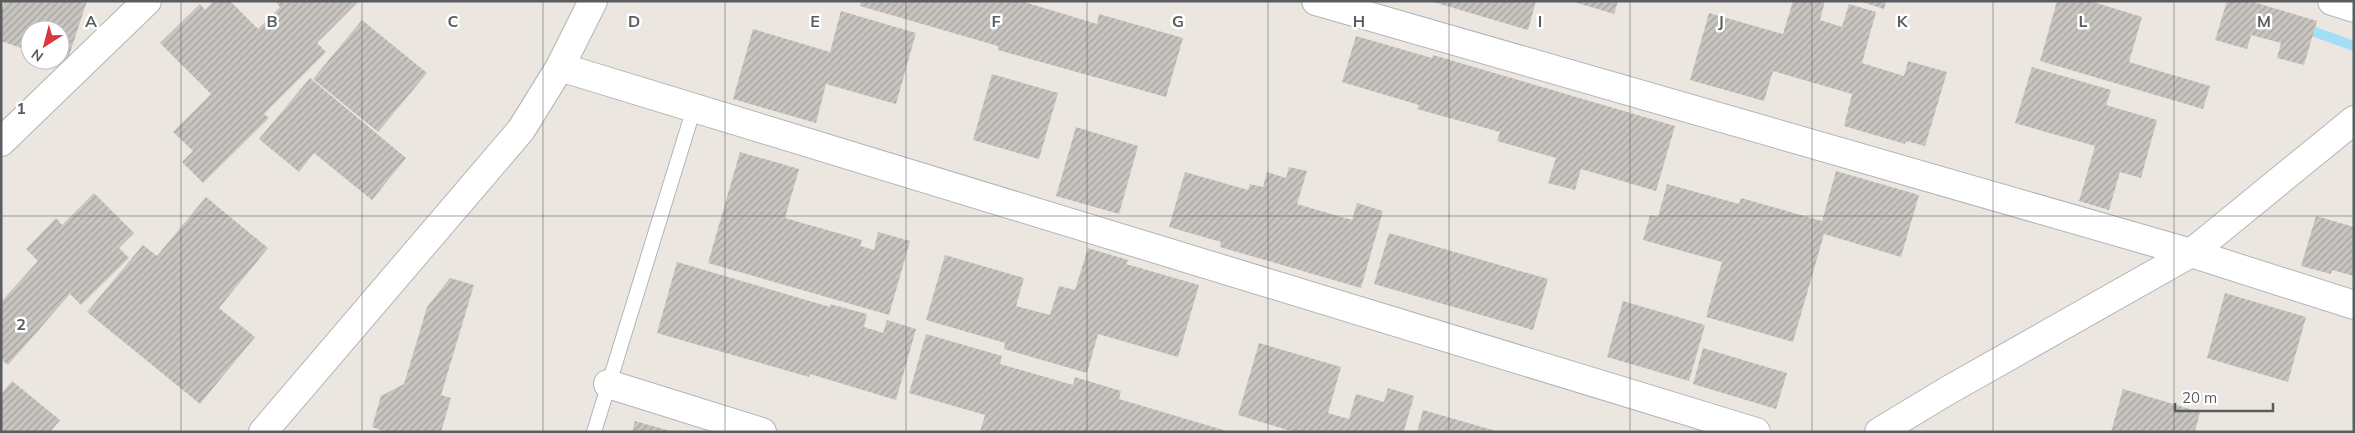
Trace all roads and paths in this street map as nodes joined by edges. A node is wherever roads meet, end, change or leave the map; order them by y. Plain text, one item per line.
1 (147, 1) edge
2 (593, 1) edge
3 (1316, 1) edge
4 (2332, 1) edge
5 (2354, 8) edge
6 (560, 67) junction
7 (694, 108) junction
8 (2354, 120) edge
9 (1, 142) edge
10 (2191, 253) junction
11 (2354, 305) edge
12 (608, 384) junction
13 (263, 432) edge
14 (594, 432) edge
15 (762, 432) edge
16 (1756, 432) edge
17 (1879, 432) edge

1 - 9 street
2 - 6 street
3 - 10 street
4 - 5 street
6 - 7 street
6 - 13 street
7 - 12 lane
7 - 16 street
8 - 10 street
10 - 11 street
10 - 17 street
12 - 14 lane
12 - 15 street

